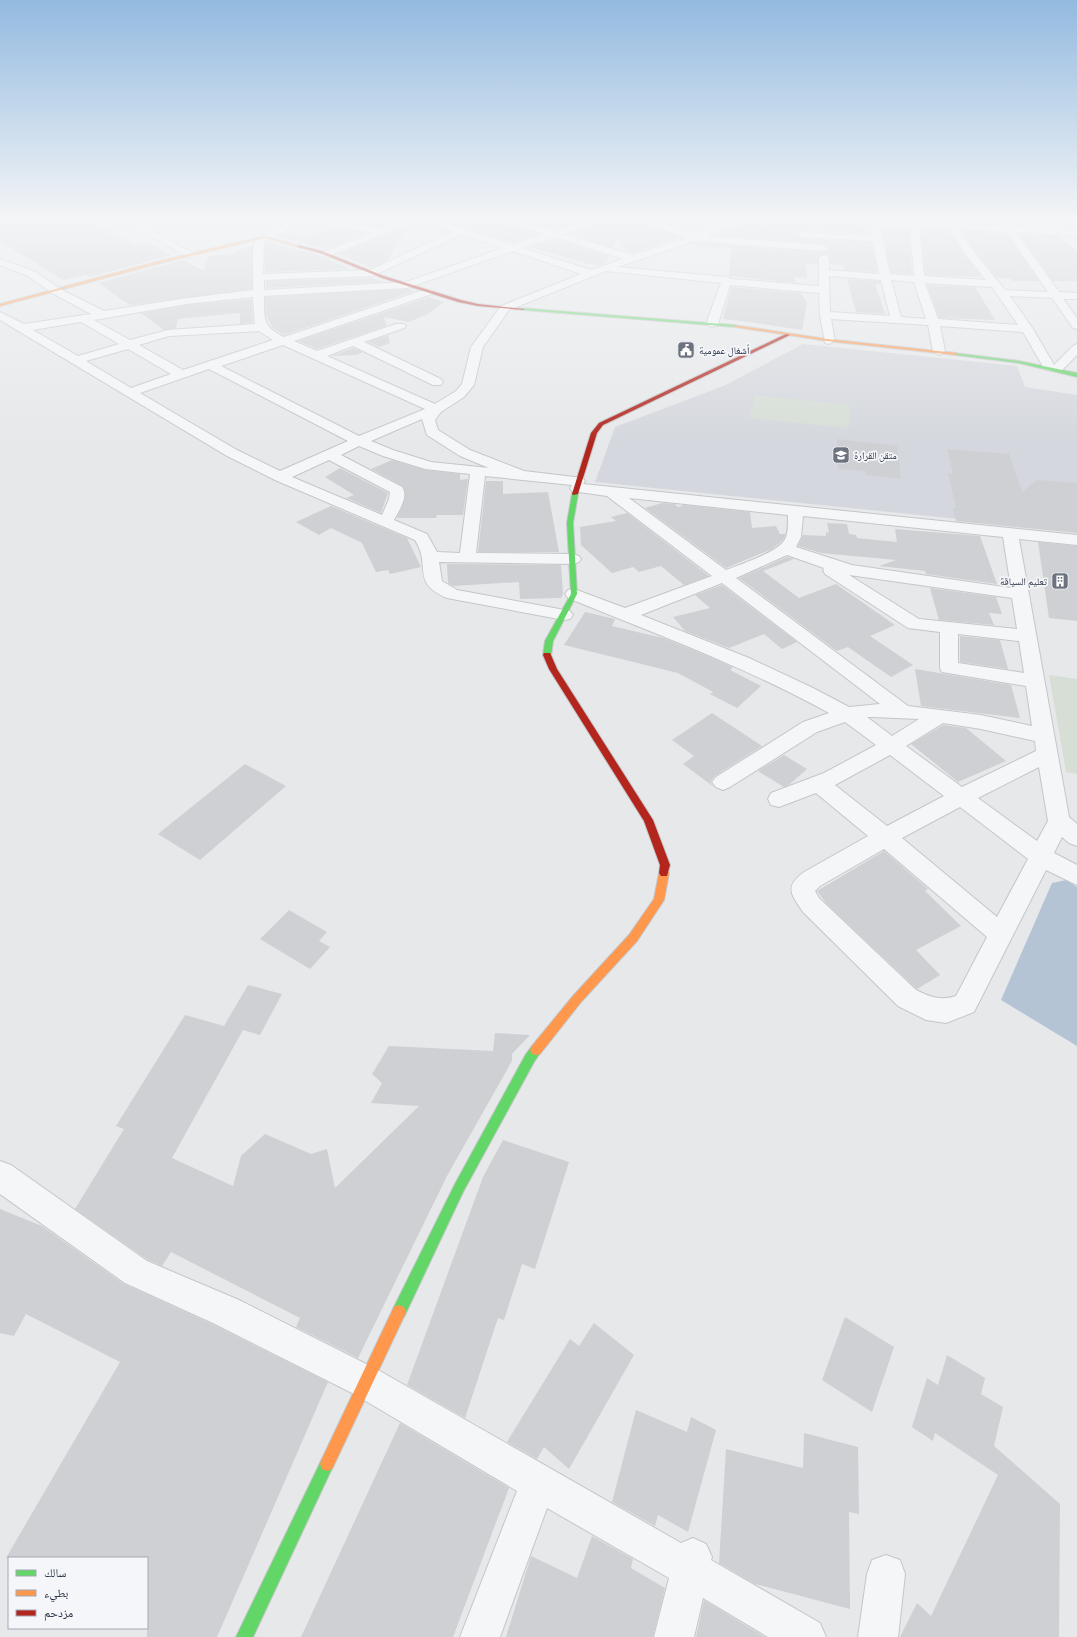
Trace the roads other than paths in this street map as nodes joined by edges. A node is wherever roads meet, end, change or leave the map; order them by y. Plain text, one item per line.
1 (50, 292) edge
2 (59, 292) edge
3 (270, 292) edge
4 (427, 292) edge
5 (429, 292) edge
6 (545, 292) edge
7 (723, 292) edge
8 (825, 292) edge
9 (889, 292) edge
10 (923, 292) edge
11 (1000, 292) edge
12 (1031, 292) edge
13 (1054, 292) edge
14 (259, 293) junction
15 (1056, 295) junction
16 (1077, 296) edge
17 (0, 305) edge
18 (505, 308) junction
19 (0, 315) edge
20 (102, 315) junction
21 (825, 315) junction
22 (83, 318) junction
23 (896, 320) junction
24 (933, 322) junction
25 (712, 324) junction
26 (400, 326) dead end
27 (1077, 326) edge
28 (262, 327) junction
29 (23, 328) junction
30 (1027, 329) junction
31 (788, 335) junction
32 (283, 340) junction
33 (829, 341) junction
34 (354, 342) junction
35 (127, 344) junction
36 (1077, 348) edge
37 (939, 351) junction
38 (317, 356) junction
39 (77, 360) junction
40 (1077, 360) edge
41 (210, 365) junction
42 (473, 368) junction
43 (1053, 368) junction
44 (182, 375) junction
45 (1077, 375) edge
46 (437, 382) junction
47 (130, 392) junction
48 (406, 395) junction
49 (436, 408) junction
50 (359, 440) junction
51 (329, 454) junction
52 (478, 471) junction
53 (523, 476) junction
54 (280, 477) junction
55 (578, 485) junction
56 (612, 492) junction
57 (796, 512) junction
58 (386, 521) junction
59 (1010, 534) junction
60 (1077, 540) edge
61 (786, 549) junction
62 (431, 557) junction
63 (467, 558) junction
64 (573, 559) junction
65 (818, 561) junction
66 (724, 576) junction
67 (574, 594) junction
68 (1020, 594) junction
69 (626, 614) junction
70 (564, 615) junction
71 (949, 628) junction
72 (1027, 636) junction
73 (1035, 681) junction
74 (902, 712) junction
75 (847, 714) junction
76 (940, 716) junction
77 (892, 745) junction
78 (1046, 745) junction
79 (722, 782) dead end
80 (818, 784) junction
81 (961, 796) junction
82 (779, 799) dead end
83 (1059, 821) junction
84 (884, 836) junction
85 (1077, 837) edge
86 (1042, 857) junction
87 (1077, 876) edge
88 (1001, 934) junction
89 (0, 1176) edge
90 (366, 1382) junction
91 (538, 1483) junction
92 (691, 1563) junction
93 (886, 1574) dead end
94 (244, 1637) edge
95 (480, 1637) edge
96 (674, 1637) edge
97 (806, 1637) edge
98 (878, 1637) edge

1 - 17 street
2 - 20 street
3 - 14 street
4 - 32 street
5 - 18 street
6 - 18 street
7 - 25 street
8 - 21 street
9 - 23 street
10 - 24 street
11 - 30 street
12 - 15 street
13 - 15 street
14 - 20 street
14 - 28 street
15 - 16 street
15 - 27 street
18 - 25 street
18 - 42 street
19 - 29 street
20 - 22 street
21 - 23 street
21 - 33 street
22 - 29 street
22 - 35 street
23 - 24 street
24 - 30 street
24 - 37 street
25 - 31 street
26 - 34 street
28 - 32 street
28 - 35 street
29 - 39 street
30 - 43 street
31 - 33 street
31 - 55 street
32 - 38 street
32 - 41 street
33 - 37 street
34 - 38 street
34 - 46 street
35 - 39 street
35 - 44 street
36 - 43 street
37 - 43 street
38 - 48 street
39 - 47 street
40 - 43 street
41 - 44 street
41 - 50 street
42 - 46 street
42 - 49 street
43 - 45 street
44 - 47 street
46 - 48 street
47 - 54 street
48 - 49 street
49 - 50 street
49 - 53 street
50 - 51 street
50 - 52 street
51 - 54 street
51 - 58 street
52 - 53 street
52 - 63 street
53 - 55 street
54 - 58 street
55 - 56 street
55 - 64 street
56 - 57 street
56 - 66 street
57 - 59 street
57 - 61 street
58 - 62 street
59 - 60 street
59 - 68 street
61 - 65 street
61 - 66 street
62 - 63 street
62 - 70 street
63 - 64 street
64 - 67 street
65 - 68 street
65 - 71 street
66 - 69 street
66 - 74 street
67 - 69 street
67 - 70 street
68 - 72 street
69 - 75 street
70 - 90 street
71 - 72 street
71 - 73 street
72 - 73 street
73 - 78 street
74 - 75 street
74 - 76 street
75 - 77 street
75 - 79 street
76 - 77 street
76 - 78 street
77 - 80 street
77 - 81 street
78 - 81 street
78 - 83 street
80 - 82 street
80 - 84 street
81 - 84 street
81 - 86 street
83 - 85 street
83 - 86 street
84 - 88 street
84 - 88 street
86 - 87 street
86 - 88 street
89 - 90 street
90 - 91 street
90 - 94 street
91 - 92 street
91 - 95 street
92 - 96 street
92 - 97 street
93 - 98 street

